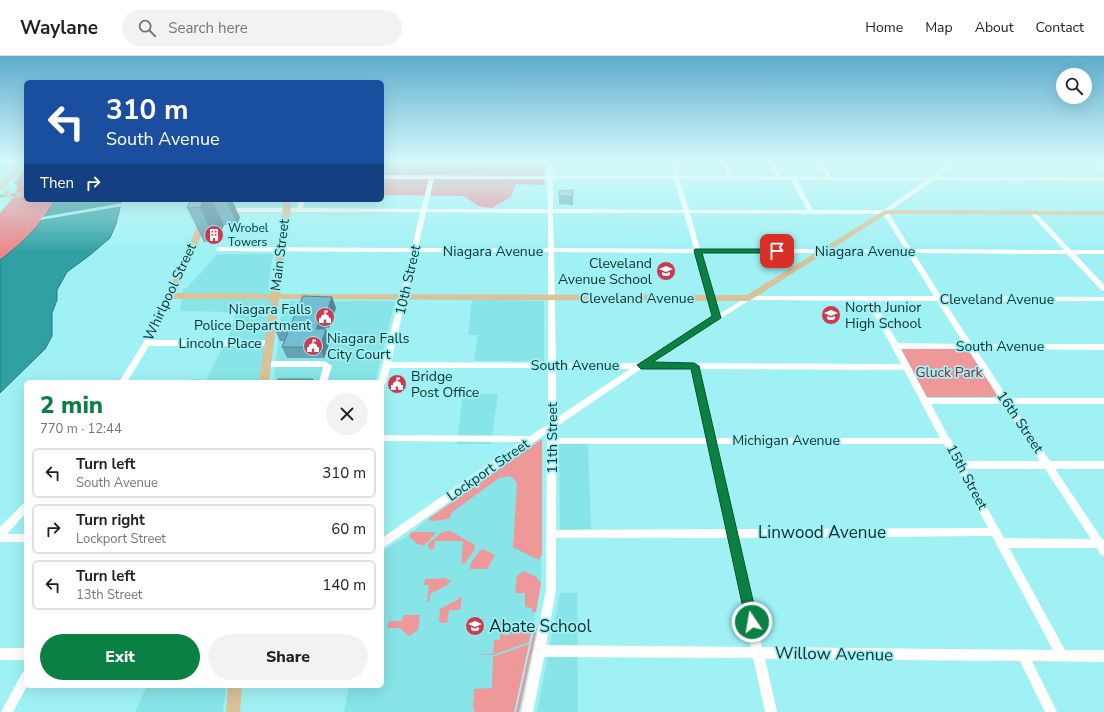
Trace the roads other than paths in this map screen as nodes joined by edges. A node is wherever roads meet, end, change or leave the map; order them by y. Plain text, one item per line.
1 (13, 192) tunnel mouth
2 (429, 192) edge
3 (550, 192) edge
4 (681, 192) edge
5 (800, 192) edge
6 (913, 192) edge
7 (24, 194) edge
8 (213, 202) edge
9 (288, 202) edge
10 (301, 202) edge
11 (213, 210) junction
12 (286, 210) junction
13 (299, 210) junction
14 (424, 211) junction
15 (550, 211) junction
16 (686, 212) junction
17 (811, 212) junction
18 (885, 212) junction
19 (1032, 212) junction
20 (1104, 212) edge
21 (218, 249) dead end
22 (280, 249) junction
23 (415, 250) junction
24 (551, 251) junction
25 (698, 251) junction
26 (825, 251) junction
27 (908, 251) junction
28 (1070, 252) junction
29 (1104, 252) edge
30 (1104, 289) edge
31 (170, 296) junction
32 (275, 296) junction
33 (404, 297) junction
34 (551, 298) junction
35 (710, 298) junction
36 (749, 298) junction
37 (870, 298) junction
38 (939, 299) junction
39 (1104, 299) edge
40 (716, 318) junction
41 (147, 343) junction
42 (269, 343) junction
43 (896, 346) junction
44 (970, 346) junction
45 (1104, 347) edge
46 (266, 364) junction
47 (386, 365) junction
48 (552, 365) junction
49 (641, 365) junction
50 (694, 366) junction
51 (907, 367) junction
52 (124, 380) edge
53 (264, 380) edge
54 (324, 380) edge
55 (383, 380) edge
56 (926, 401) junction
57 (1006, 401) junction
58 (1104, 402) edge
59 (552, 425) junction
60 (384, 438) edge
61 (532, 439) junction
62 (711, 440) junction
63 (948, 440) junction
64 (552, 441) junction
65 (961, 465) junction
66 (1049, 465) junction
67 (1104, 465) edge
68 (24, 509) edge
69 (732, 532) junction
70 (996, 532) junction
71 (0, 534) edge
72 (552, 534) junction
73 (0, 538) edge
74 (24, 538) edge
75 (384, 543) edge
76 (1002, 543) junction
77 (1102, 546) edge
78 (539, 651) junction
79 (758, 653) junction
80 (0, 654) edge
81 (24, 654) edge
82 (1024, 656) junction
83 (1062, 656) junction
84 (1104, 656) edge
85 (24, 681) edge
86 (235, 688) edge
87 (7, 712) edge
88 (233, 712) edge
89 (528, 712) edge
90 (771, 712) edge
91 (1051, 712) edge

1 - 7 main road
2 - 14 street, 10th Street
3 - 15 street, 11th Street
4 - 16 street
5 - 17 street
6 - 18 street, Lockport Street
8 - 11 main road, Whirlpool Street
9 - 12 main road, Main Street
10 - 13 street
11 - 12 street
11 - 31 main road, Whirlpool Street
12 - 13 street
12 - 22 main road, Main Street
13 - 14 street
14 - 15 street
14 - 23 street, 10th Street
15 - 16 street
15 - 24 street, 11th Street
16 - 17 street
16 - 25 street
17 - 18 street
18 - 19 main road
18 - 26 main road, Lockport Street
18 - 27 street, 16th Street
19 - 20 main road
19 - 28 street
21 - 22 street, Niagara Avenue
22 - 23 street, Niagara Avenue
22 - 32 main road, Main Street
23 - 24 street, Niagara Avenue
23 - 33 street, 10th Street
24 - 25 street, Niagara Avenue
24 - 34 street, 11th Street
25 - 26 street, Niagara Avenue
25 - 35 street
26 - 27 street, Niagara Avenue
26 - 36 main road, Lockport Street
27 - 28 street, Niagara Avenue
27 - 38 street, 16th Street
28 - 29 street, Niagara Avenue
28 - 30 street
31 - 32 main road, Cleveland Avenue
31 - 41 street, Whirlpool Street
32 - 33 main road, Cleveland Avenue
32 - 42 main road, Main Street
33 - 34 main road, Cleveland Avenue
33 - 47 street, 10th Street
34 - 35 main road, Cleveland Avenue
34 - 48 street, 11th Street
35 - 36 main road, Cleveland Avenue
35 - 40 street
36 - 37 street, Cleveland Avenue
36 - 40 street, Lockport Street
37 - 38 street, Cleveland Avenue
37 - 43 street, 15th Street
38 - 39 street, Cleveland Avenue
38 - 44 street, 16th Street
40 - 49 street, Lockport Street
41 - 42 street, Lincoln Place
41 - 52 street, Whirlpool Street
42 - 46 main road, Main Street
43 - 44 street, South Avenue
43 - 51 street, 15th Street
44 - 45 street, South Avenue
44 - 57 street, 16th Street
46 - 53 main road, Main Street
46 - 54 street
47 - 48 street, South Avenue
47 - 55 street, 10th Street
48 - 49 street, South Avenue
48 - 59 street, 11th Street
49 - 50 street, South Avenue
49 - 59 street, Lockport Street
50 - 51 street, South Avenue
50 - 62 street
51 - 56 street, 15th Street
56 - 57 street
56 - 63 street, 15th Street
57 - 58 street
57 - 66 street, 16th Street
59 - 61 street, Lockport Street
59 - 64 street, 11th Street
60 - 61 street
61 - 75 street, Lockport Street
62 - 63 street, Michigan Avenue
62 - 64 street, Michigan Avenue
62 - 69 street
63 - 65 street, 15th Street
64 - 72 street, 11th Street
65 - 66 street
65 - 70 street, 15th Street
66 - 67 street
66 - 77 street, 16th Street
68 - 71 street
69 - 70 street, Linwood Avenue
69 - 72 street, Linwood Avenue
69 - 79 street
70 - 76 street, 15th Street
72 - 78 street, 11th Street
73 - 74 street
76 - 77 street
76 - 83 street, 15th Street
78 - 79 street, Willow Avenue
78 - 89 street, 11th Street
79 - 82 street, Willow Avenue
79 - 90 street
80 - 81 street
82 - 83 street, Willow Avenue
82 - 91 street
83 - 84 street, Willow Avenue
85 - 87 street
86 - 88 main road

